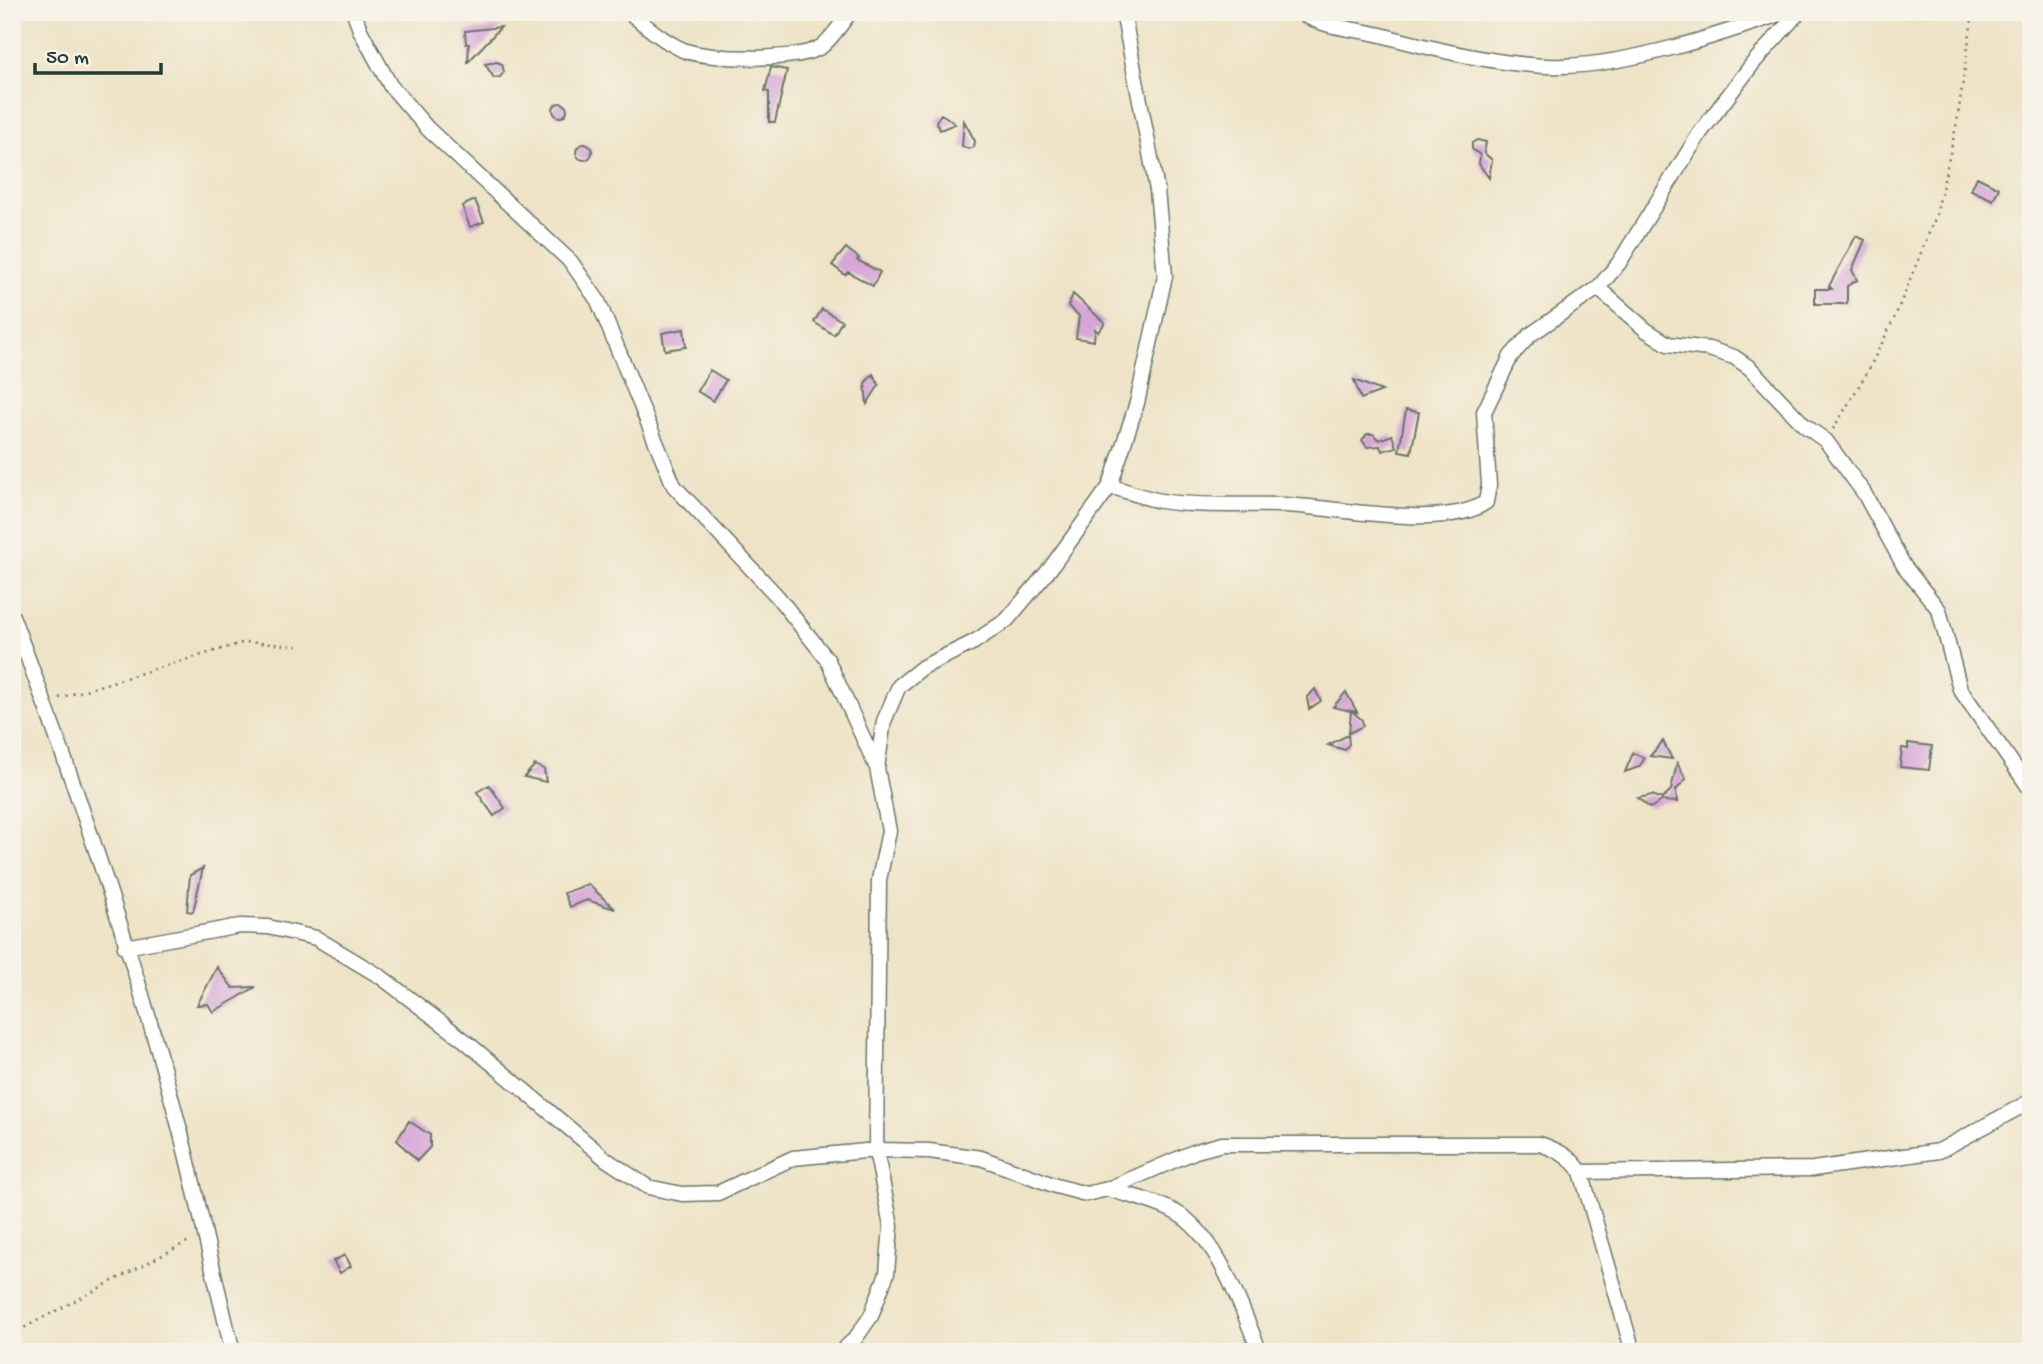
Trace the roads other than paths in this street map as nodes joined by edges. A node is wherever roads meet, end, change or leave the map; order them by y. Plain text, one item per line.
1 (354, 12) edge
2 (629, 12) edge
3 (850, 12) edge
4 (1123, 12) edge
5 (1300, 12) edge
6 (1785, 12) edge
7 (1799, 12) edge
8 (1598, 288) junction
9 (1110, 486) junction
10 (12, 616) edge
11 (877, 768) junction
12 (2031, 790) edge
13 (125, 947) junction
14 (2031, 1101) edge
15 (876, 1150) junction
16 (1581, 1172) junction
17 (1108, 1189) junction
18 (233, 1352) edge
19 (841, 1352) edge
20 (1260, 1352) edge
21 (1633, 1352) edge

1 - 11 street
2 - 3 street
4 - 9 street
5 - 6 street
7 - 8 street
8 - 9 street
8 - 12 street
9 - 11 street
10 - 13 street
11 - 15 street
13 - 15 street
13 - 18 street
14 - 16 street
15 - 17 street
15 - 19 street
16 - 17 street
16 - 21 street
17 - 20 street

